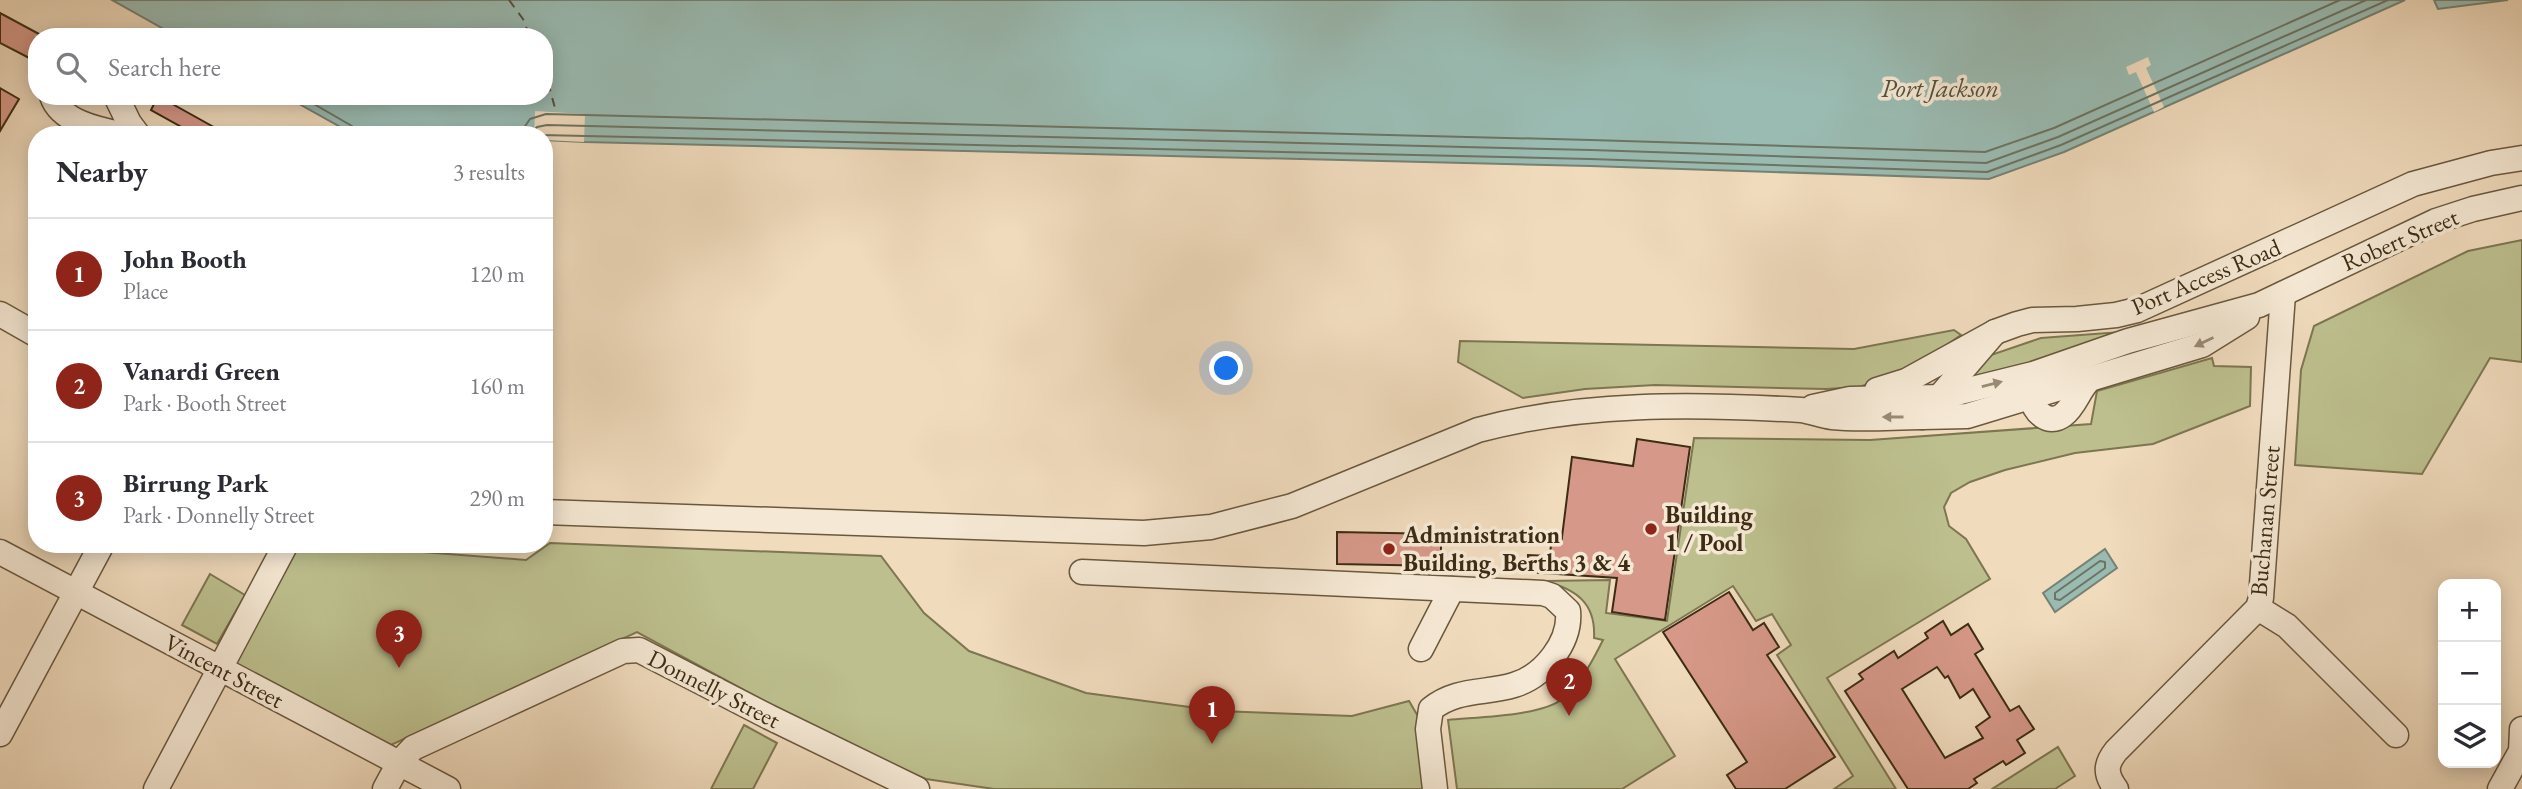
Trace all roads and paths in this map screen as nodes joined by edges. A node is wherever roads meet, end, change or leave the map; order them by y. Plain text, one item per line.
1 (56, 105) edge
2 (120, 105) edge
3 (92, 126) edge
4 (130, 126) edge
5 (2522, 158) edge
6 (2522, 198) edge
7 (2283, 294) junction
8 (2160, 301) junction
9 (0, 314) edge
10 (28, 330) edge
11 (1995, 332) junction
12 (2128, 341) junction
13 (2041, 371) junction
14 (2031, 396) junction
15 (1940, 397) junction
16 (1850, 399) junction
17 (1804, 410) junction
18 (1922, 417) junction
19 (553, 512) edge
20 (0, 552) edge
21 (97, 553) edge
22 (281, 553) edge
23 (1082, 572) dead end
24 (1452, 589) junction
25 (76, 592) junction
26 (2258, 608) junction
27 (1421, 649) dead end
28 (220, 668) junction
29 (0, 734) edge
30 (2396, 735) dead end
31 (2521, 740) edge
32 (398, 763) junction
33 (2111, 780) edge
34 (2522, 784) edge
35 (156, 789) edge
36 (385, 789) edge
37 (449, 789) edge
38 (917, 789) edge
39 (1434, 789) edge
40 (2500, 789) edge
41 (2519, 789) edge

1 - 3 street
2 - 4 street
5 - 8 street, Port Access Road
6 - 7 street, Robert Street
7 - 12 street
7 -> 14 street
7 - 26 street, Buchanan Street
8 - 11 street, Port Access Road
8 - 12 street
9 - 10 street
11 - 15 street
11 - 16 street, Port Access Road
12 - 13 street
13 - 14 street
15 -> 13 street
14 - 18 street
15 - 16 street
15 - 18 street
16 - 17 street
18 -> 17 street
17 - 19 street
20 - 25 street, Vincent Street
21 - 25 street
22 - 28 street
23 - 24 street
24 - 27 street
24 - 39 street
25 - 28 street, Vincent Street
25 - 29 street
26 - 30 street
26 - 33 street, Buchanan Street
28 - 32 street, Vincent Street
28 - 35 street
31 - 40 street
32 - 36 street
32 - 37 street, Vincent Street
32 - 38 street, Donnelly Street
34 - 41 street

